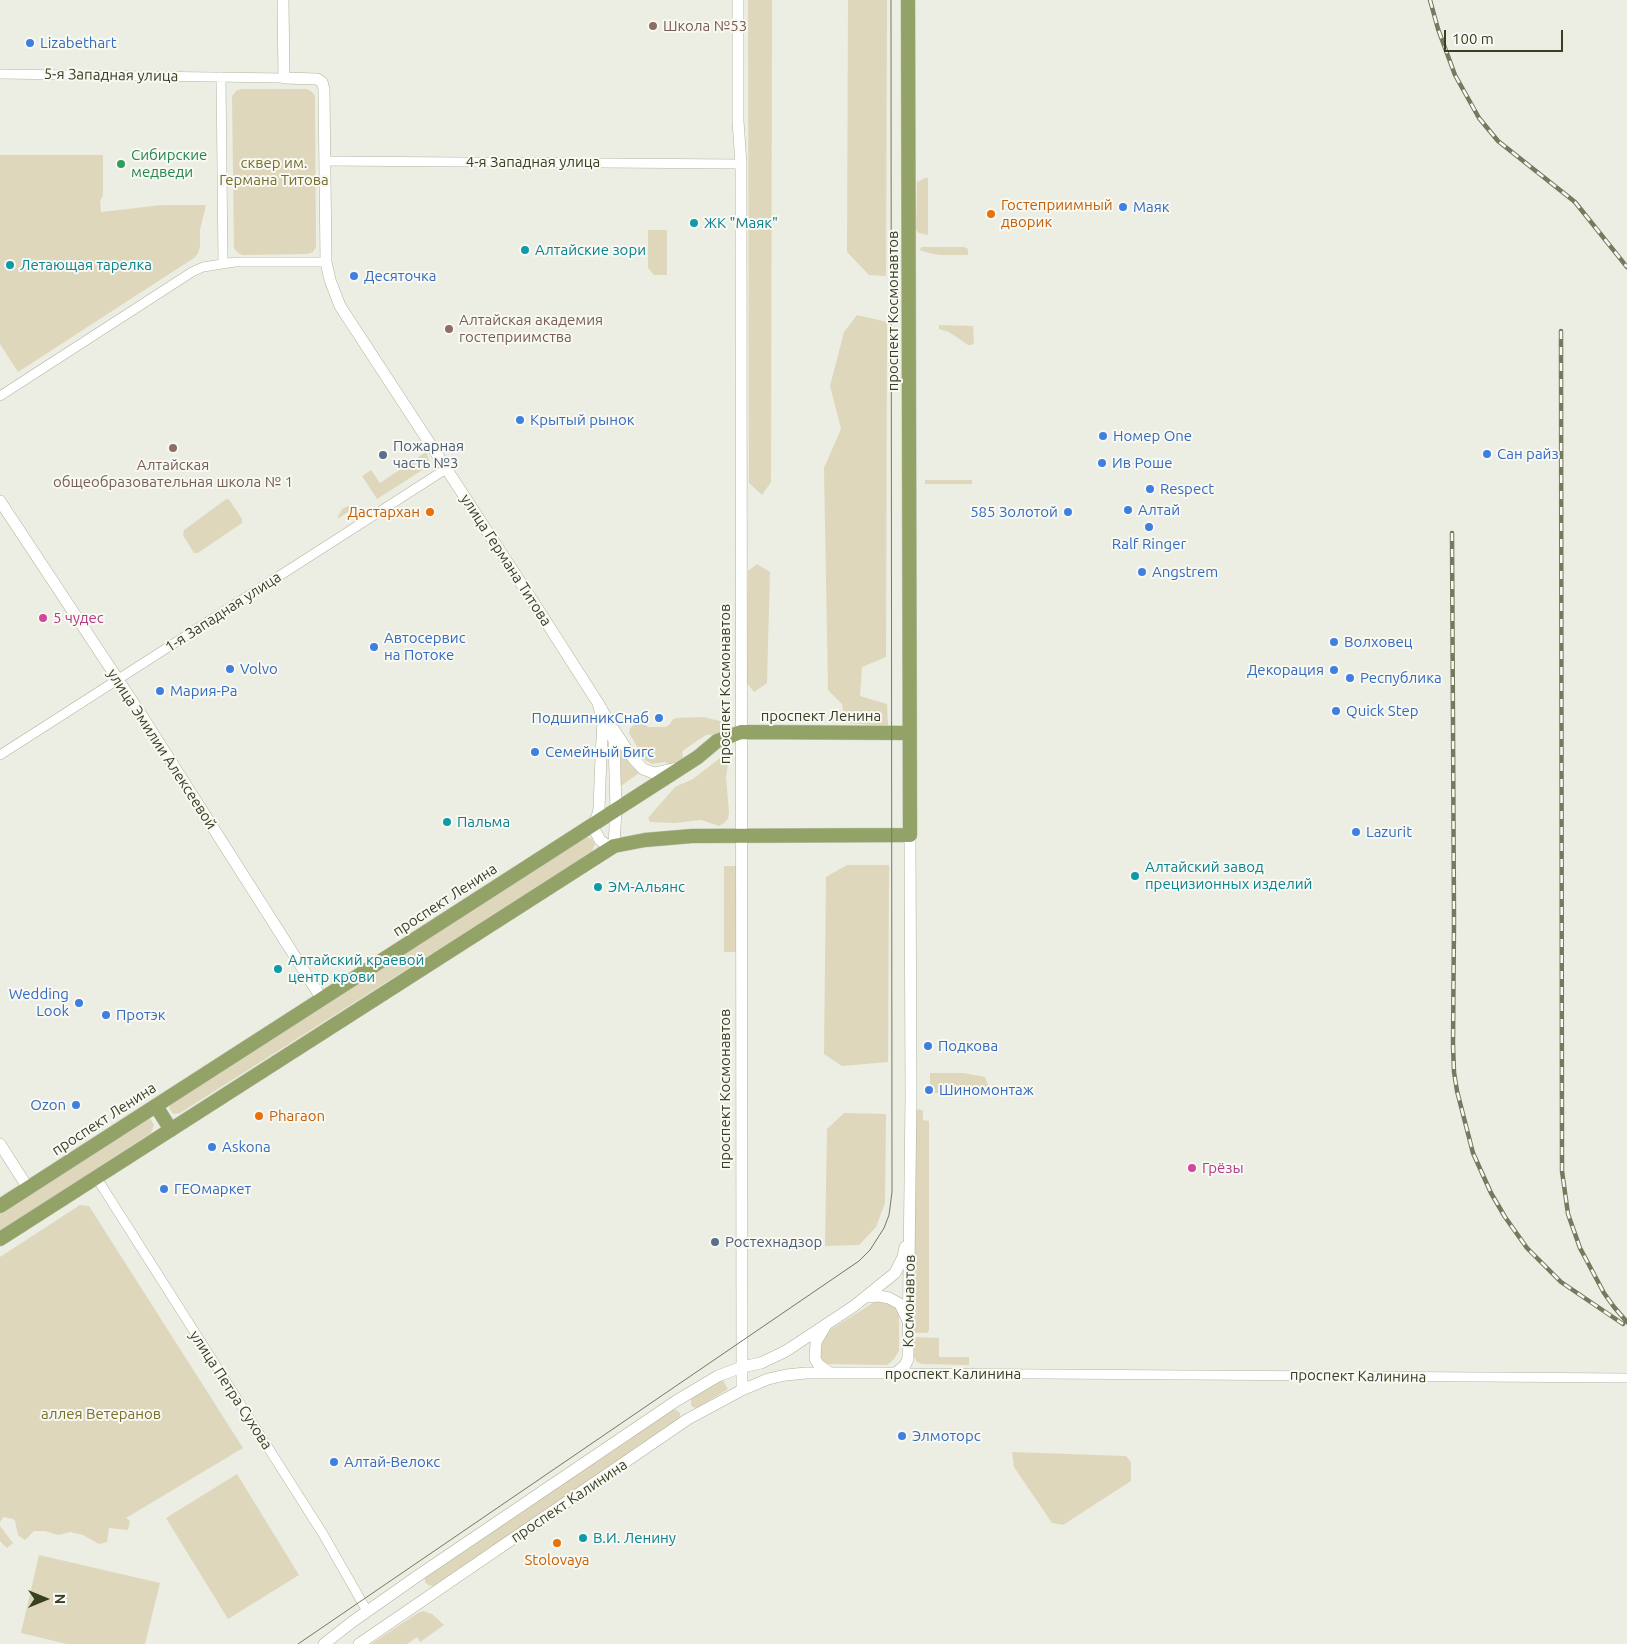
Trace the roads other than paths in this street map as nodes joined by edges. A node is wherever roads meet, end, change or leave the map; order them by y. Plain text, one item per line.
1 (283, 0) edge
2 (738, 0) edge
3 (908, 0) edge
4 (0, 74) edge
5 (222, 77) junction
6 (284, 78) junction
7 (325, 161) junction
8 (741, 164) junction
9 (326, 262) junction
10 (223, 263) junction
11 (0, 396) edge
12 (446, 469) junction
13 (0, 501) edge
14 (117, 680) junction
15 (598, 703) junction
16 (607, 719) junction
17 (741, 732) junction
18 (910, 733) junction
19 (0, 755) edge
20 (684, 766) junction
21 (616, 809) junction
22 (592, 825) junction
23 (910, 835) junction
24 (741, 836) junction
25 (614, 846) junction
26 (322, 999) junction
27 (156, 1106) junction
28 (171, 1130) junction
29 (0, 1144) edge
30 (96, 1178) junction
31 (28, 1188) junction
32 (0, 1206) edge
33 (909, 1223) junction
34 (0, 1239) edge
35 (868, 1296) junction
36 (828, 1323) junction
37 (908, 1323) junction
38 (742, 1367) junction
39 (830, 1373) junction
40 (896, 1373) junction
41 (1627, 1378) edge
42 (742, 1390) junction
43 (676, 1401) junction
44 (688, 1420) junction
45 (365, 1608) junction
46 (379, 1630) junction
47 (324, 1644) edge
48 (359, 1644) edge

1 - 6 street
2 - 8 street, проспект Космонавтов
3 - 18 main road, проспект Космонавтов
4 - 5 street, 5-я Западная улица
5 - 6 street, улица Германа Титова
5 - 10 street
6 - 7 street, улица Германа Титова
7 - 8 street, 4-я Западная улица
7 - 9 street, улица Германа Титова
8 - 17 street, проспект Космонавтов
9 - 10 street
9 - 12 street, улица Германа Титова
10 - 11 street
12 - 14 street, 1-я Западная улица
12 - 15 street, улица Германа Титова
13 - 14 street, улица Эмилии Алексеевой
14 - 19 street, 1-я Западная улица
14 - 26 street, улица Эмилии Алексеевой
15 - 16 street, улица Германа Титова
15 - 22 street
16 - 20 street
16 - 21 street
17 - 18 main road, проспект Ленина
17 - 20 main road, проспект Ленина
17 - 24 street, проспект Космонавтов
18 - 23 main road, проспект Космонавтов
20 - 21 main road, проспект Ленина
21 - 22 main road, проспект Ленина
21 - 25 street
22 - 25 street
22 - 26 main road, проспект Ленина
23 - 24 main road
23 - 33 street, проспект Космонавтов
24 - 25 main road
24 - 38 street, проспект Космонавтов
25 - 28 main road
26 - 27 main road, проспект Ленина
27 - 28 main road
27 - 31 main road, проспект Ленина
28 - 30 main road
29 - 31 street
30 - 34 main road
30 - 45 street, улица Петра Сухова
31 - 32 main road, проспект Ленина
33 - 35 street
33 - 37 street, Космонавтов
35 - 36 street
35 - 37 street
36 - 38 street, проспект Калинина
36 - 39 street
37 - 40 street, Космонавтов
38 - 42 street, проспект Космонавтов
38 - 43 street, проспект Калинина
39 - 40 street, проспект Калинина
39 - 42 street, проспект Калинина
40 - 41 street, проспект Калинина
42 - 44 street, проспект Калинина
43 - 44 street
43 - 45 street, проспект Калинина
44 - 46 street, проспект Калинина
45 - 46 street
45 - 47 street, проспект Калинина
46 - 48 street, проспект Калинина

